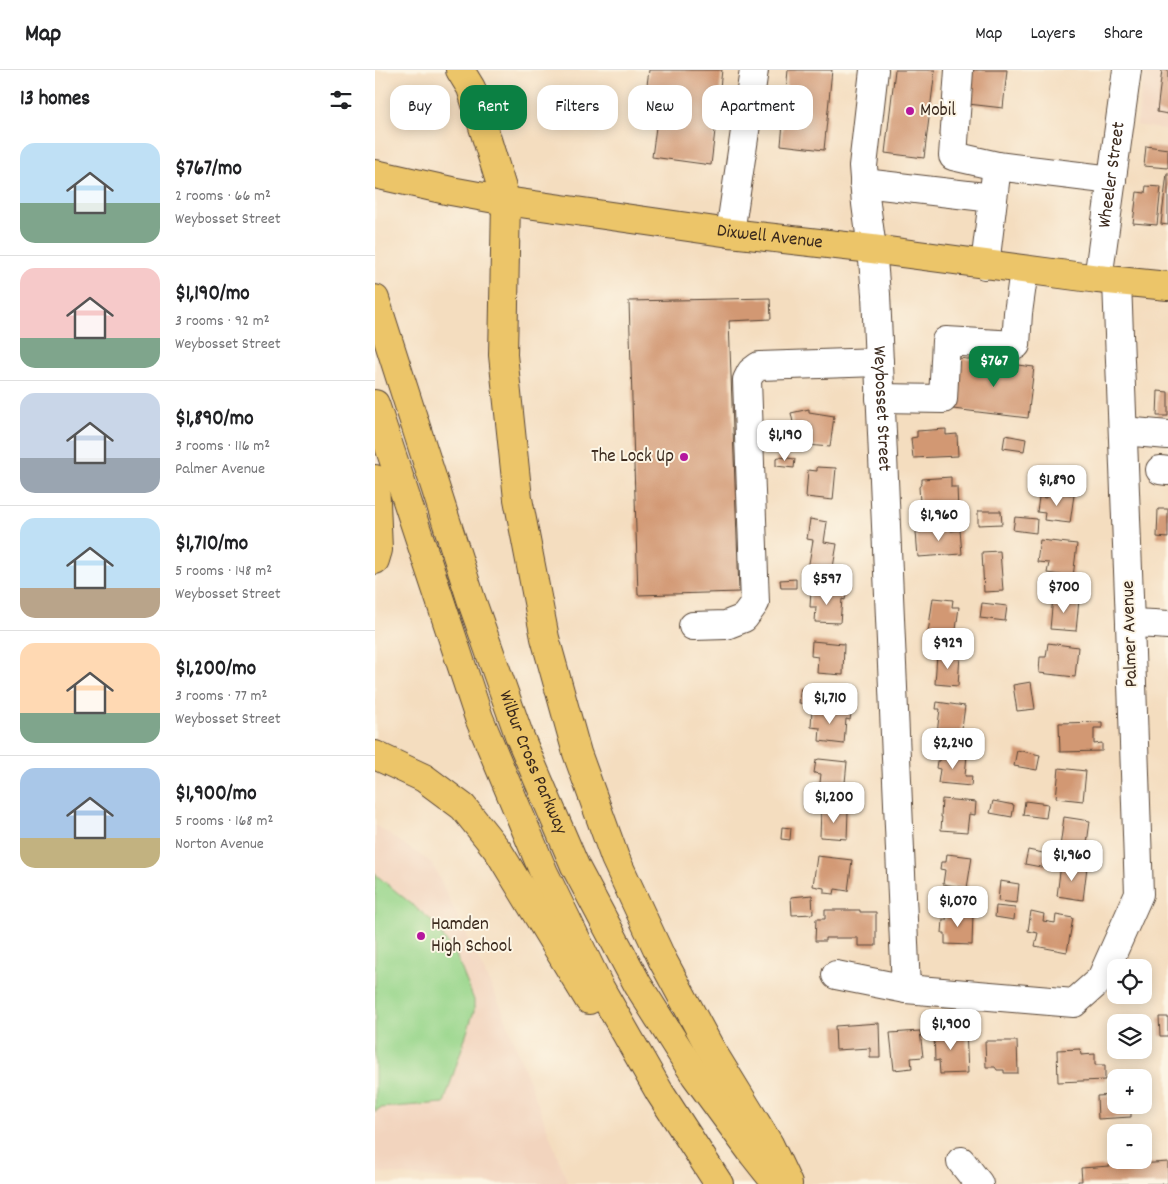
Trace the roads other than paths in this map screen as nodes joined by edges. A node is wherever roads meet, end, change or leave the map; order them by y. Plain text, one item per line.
1 (460, 70) edge
2 (754, 70) edge
3 (873, 70) edge
4 (959, 70) edge
5 (1127, 70) edge
6 (997, 166) junction
7 (375, 174) edge
8 (1112, 180) junction
9 (864, 183) junction
10 (993, 198) junction
11 (505, 202) junction
12 (730, 233) junction
13 (872, 249) junction
14 (985, 265) junction
15 (1025, 270) junction
16 (1108, 280) junction
17 (1168, 286) edge
18 (375, 299) edge
19 (879, 362) junction
20 (880, 398) junction
21 (375, 404) edge
22 (1123, 431) junction
23 (1168, 434) edge
24 (375, 479) edge
25 (375, 560) edge
26 (1130, 623) junction
27 (1168, 625) edge
28 (693, 626) dead end
29 (375, 754) edge
30 (836, 975) dead end
31 (906, 989) junction
32 (660, 1094) junction
33 (961, 1161) dead end
34 (719, 1184) edge
35 (777, 1184) edge
36 (788, 1184) edge
37 (979, 1184) edge

1 - 11 main road
2 - 12 street
3 - 9 street, Weybosset Street
4 - 6 street
5 - 8 street, Wheeler Street
6 - 8 street
6 - 10 street
7 - 11 main road, Dixwell Avenue
8 - 16 street, Wheeler Street
9 - 10 street
9 - 13 street, Weybosset Street
10 - 14 street
11 - 12 main road, Dixwell Avenue
11 - 36 main road
12 - 13 main road, Dixwell Avenue
13 - 14 main road, Dixwell Avenue
13 - 19 street, Weybosset Street
14 - 15 main road, Dixwell Avenue
15 - 16 main road, Dixwell Avenue
15 - 20 street
16 - 17 main road, Dixwell Avenue
16 - 22 street, Palmer Avenue
18 - 35 main road, Wilbur Cross Parkway
19 - 20 street, Weybosset Street
19 - 28 street
20 - 31 street, Weybosset Street
21 - 32 main road, Wilbur Cross Parkway
22 - 23 street
22 - 26 street, Palmer Avenue
24 - 25 main road
26 - 27 street
26 - 31 street, Palmer Avenue
29 - 32 main road
30 - 31 street
32 - 34 main road, Wilbur Cross Parkway
33 - 37 street

